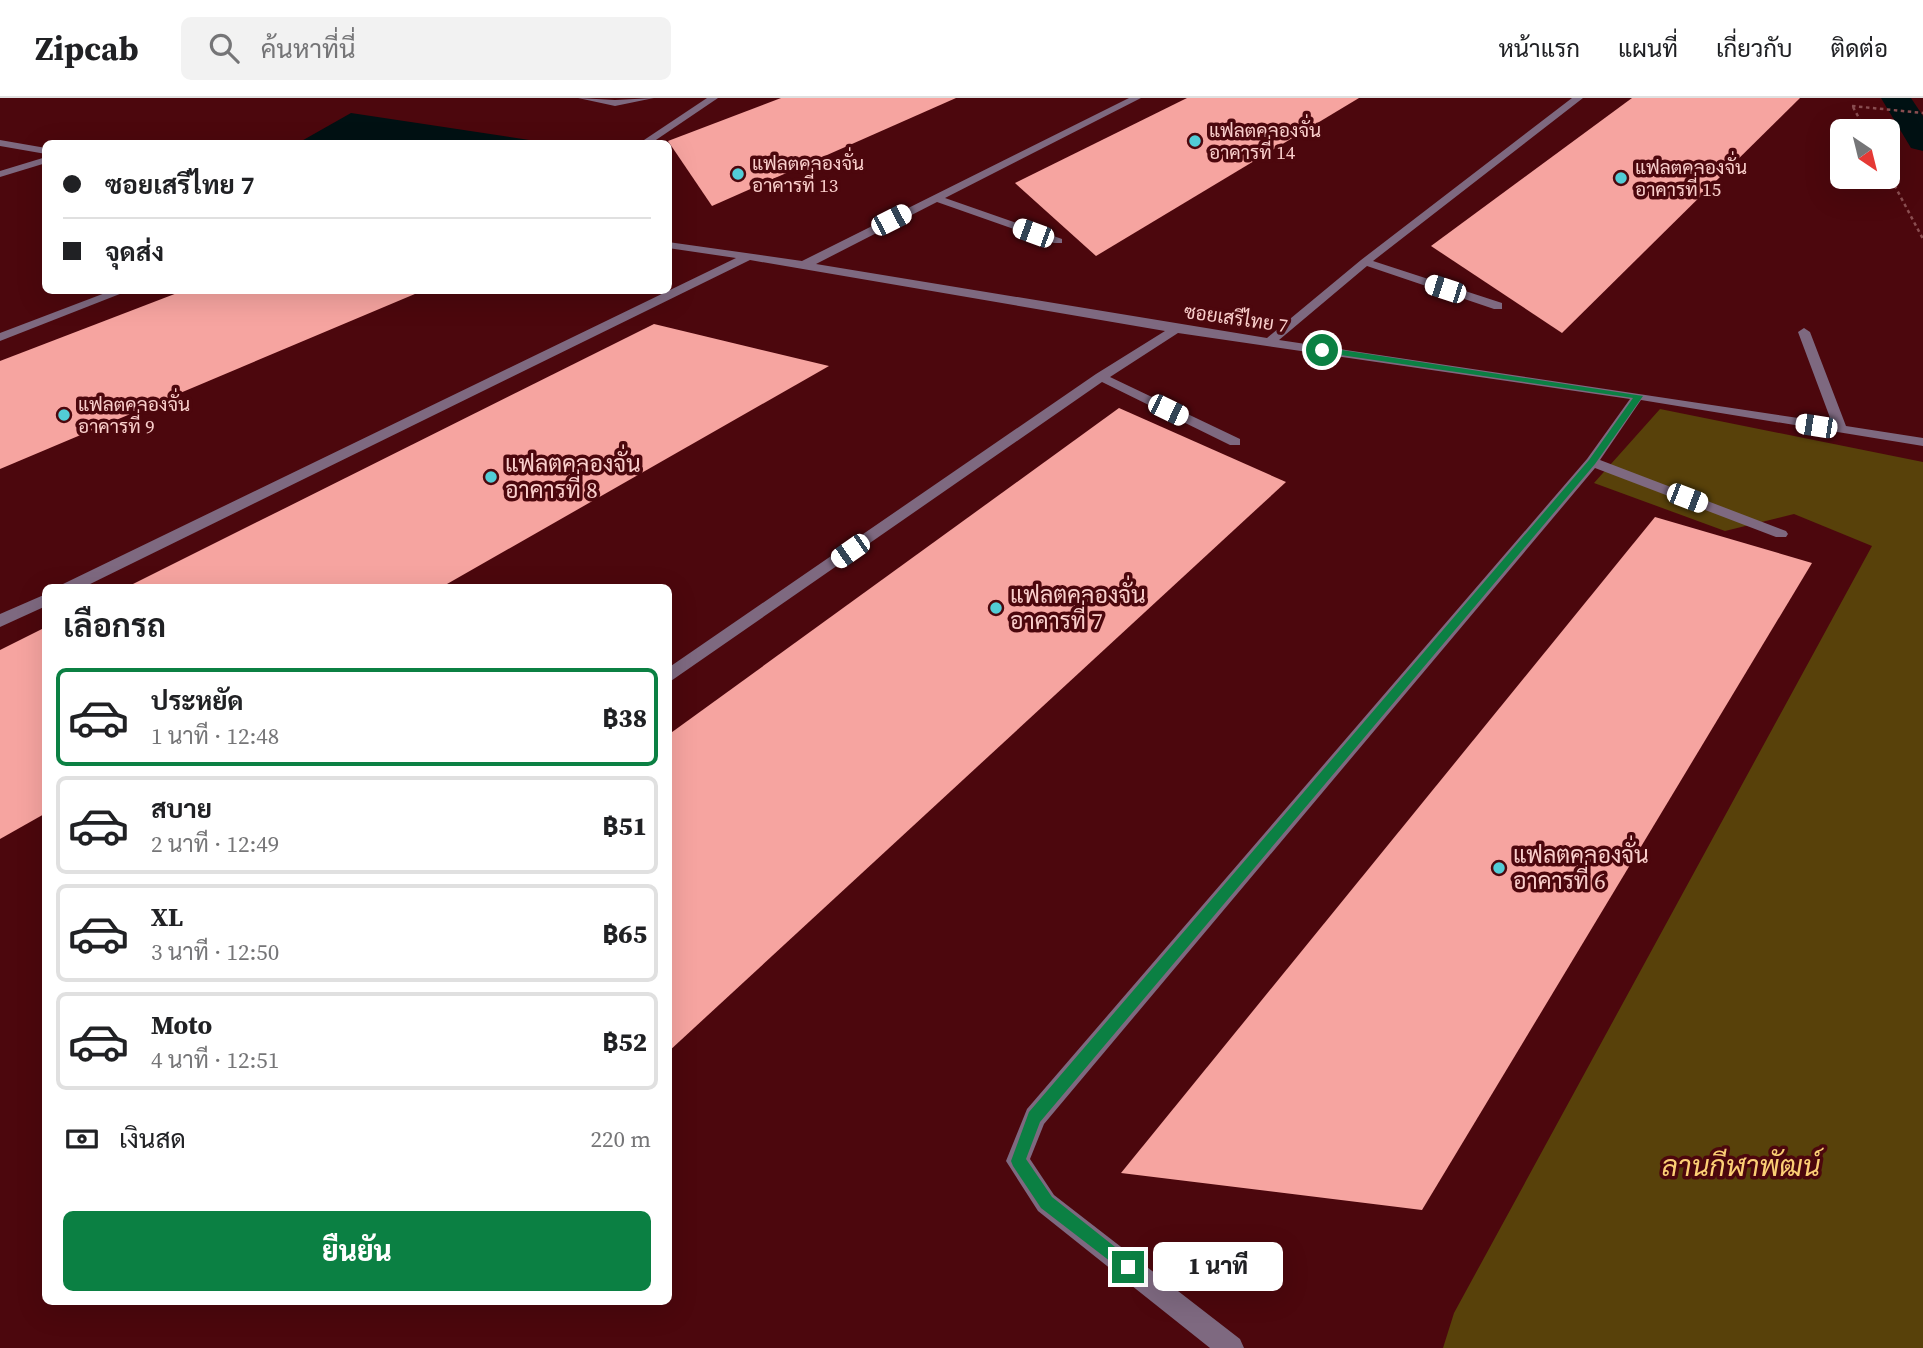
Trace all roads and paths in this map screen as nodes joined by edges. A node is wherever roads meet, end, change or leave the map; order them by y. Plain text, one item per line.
1 (583, 98) edge
2 (649, 98) edge
3 (713, 98) edge
4 (1136, 98) edge
5 (1578, 98) edge
6 (1923, 113) edge
7 (1859, 119) edge
8 (649, 140) edge
9 (0, 143) edge
10 (42, 150) edge
11 (42, 161) edge
12 (0, 174) edge
13 (1896, 189) edge
14 (935, 198) junction
15 (1923, 239) edge
16 (1058, 242) dead end
17 (672, 246) edge
18 (748, 257) junction
19 (1365, 262) junction
20 (803, 265) junction
21 (114, 294) edge
22 (1497, 306) dead end
23 (1176, 329) junction
24 (1804, 332) dead end
25 (0, 337) edge
26 (1270, 342) junction
27 (1101, 377) junction
28 (1638, 396) junction
29 (1841, 430) junction
30 (1235, 442) dead end
31 (1923, 442) edge
32 (1592, 462) junction
33 (1781, 534) dead end
34 (77, 584) edge
35 (42, 601) edge
36 (0, 621) edge
37 (672, 674) edge
38 (1231, 1348) edge

1 - 2 street
3 - 8 street
4 - 14 street
5 - 19 street
6 - 7 path
9 - 10 street
11 - 12 street
13 - 15 path
14 - 16 street
14 - 20 street
17 - 18 street, ซอยเสรีไทย 7
18 - 20 street, ซอยเสรีไทย 7
18 - 34 street
19 - 22 street
19 - 26 street
20 - 23 street, ซอยเสรีไทย 7
21 - 25 street
23 - 26 street, ซอยเสรีไทย 7
23 - 27 street
24 - 29 street
26 - 28 street, ซอยเสรีไทย 7
27 - 30 street
27 - 37 street
28 - 29 street, ซอยเสรีไทย 7
28 - 32 street
29 - 31 street, ซอยเสรีไทย 7
32 - 33 street
32 - 38 street
35 - 36 street

